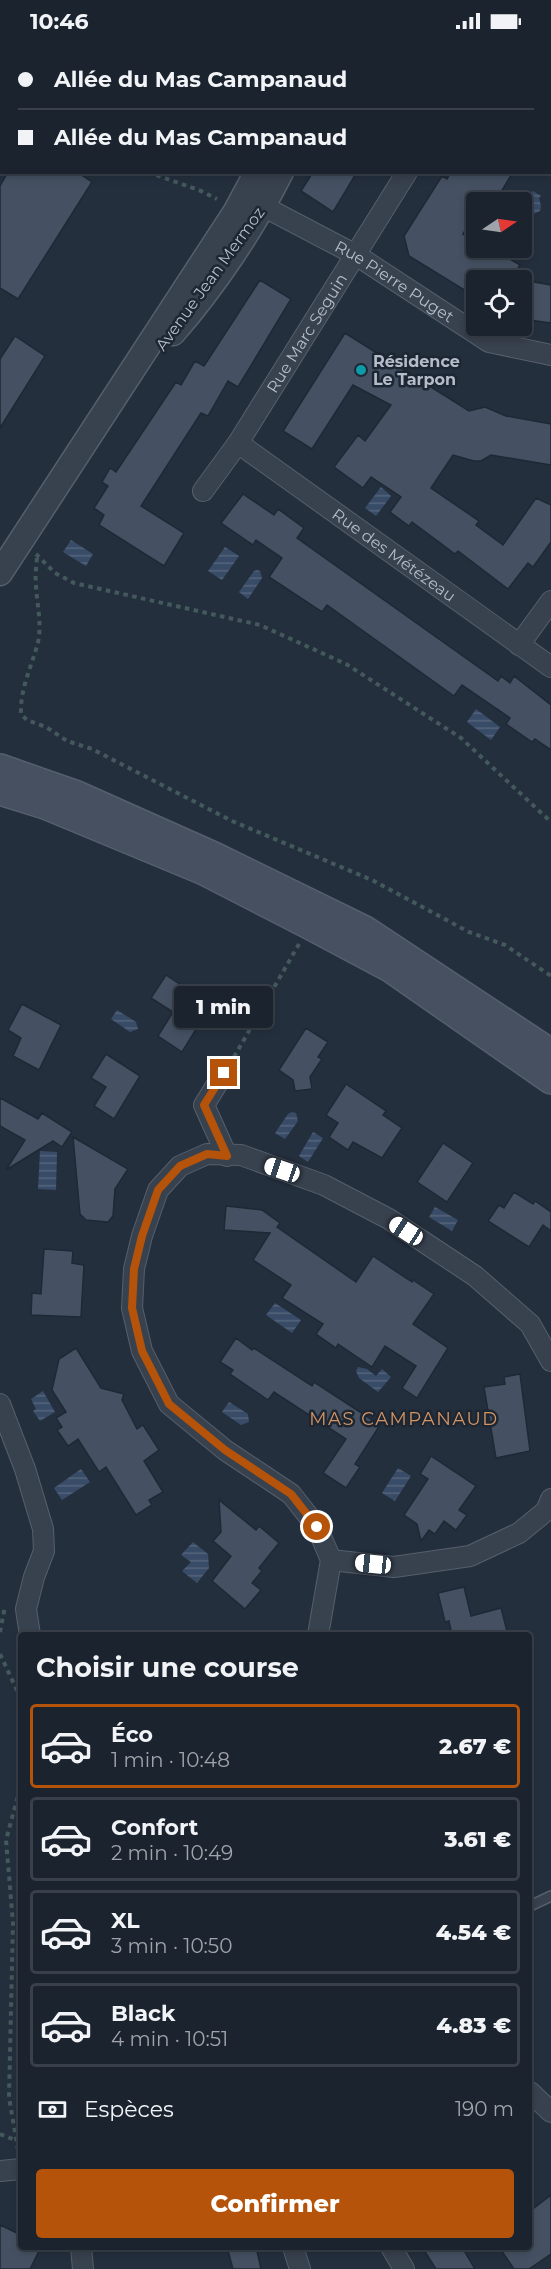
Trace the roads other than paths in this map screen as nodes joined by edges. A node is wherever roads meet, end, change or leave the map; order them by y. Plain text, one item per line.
1 (257, 174) edge
2 (268, 174) edge
3 (279, 174) edge
4 (406, 174) edge
5 (251, 206) junction
6 (356, 255) junction
7 (551, 355) edge
8 (238, 442) junction
9 (203, 491) dead end
10 (0, 573) edge
11 (551, 601) edge
12 (519, 645) junction
13 (551, 668) edge
14 (0, 768) edge
15 (0, 791) edge
16 (551, 1053) edge
17 (224, 1073) road end
18 (551, 1080) edge
19 (227, 1156) junction
20 (551, 1361) edge
21 (0, 1404) edge
22 (551, 1498) edge
23 (331, 1560) junction
24 (30, 1632) edge
25 (319, 1632) edge
26 (551, 1896) edge
27 (532, 1905) edge
28 (532, 2094) edge
29 (551, 2112) edge
30 (18, 2169) edge
31 (0, 2171) edge
32 (81, 2250) edge
33 (294, 2250) edge
34 (393, 2250) edge
35 (83, 2269) edge
36 (300, 2269) edge
37 (404, 2269) edge

1 - 5 street, Avenue Jean Mermoz
2 - 5 street
3 - 5 street, Avenue Jean Mermoz
4 - 6 street, Rue Marc Seguin
5 - 6 street, Rue Pierre Puget
5 - 10 street, Avenue Jean Mermoz
6 - 7 street, Rue Pierre Puget
6 - 8 street, Rue Marc Seguin
8 - 9 street, Rue Marc Seguin
8 - 12 street, Rue des Métézeau
11 - 12 street
12 - 13 street, Rue des Métézeau
14 - 16 main road
15 - 18 main road
17 - 19 street
19 - 20 street
19 - 23 street
21 - 24 street
22 - 23 street
23 - 25 street
26 - 27 lane
28 - 29 street
30 - 31 street
32 - 35 street
33 - 36 street
34 - 37 street

